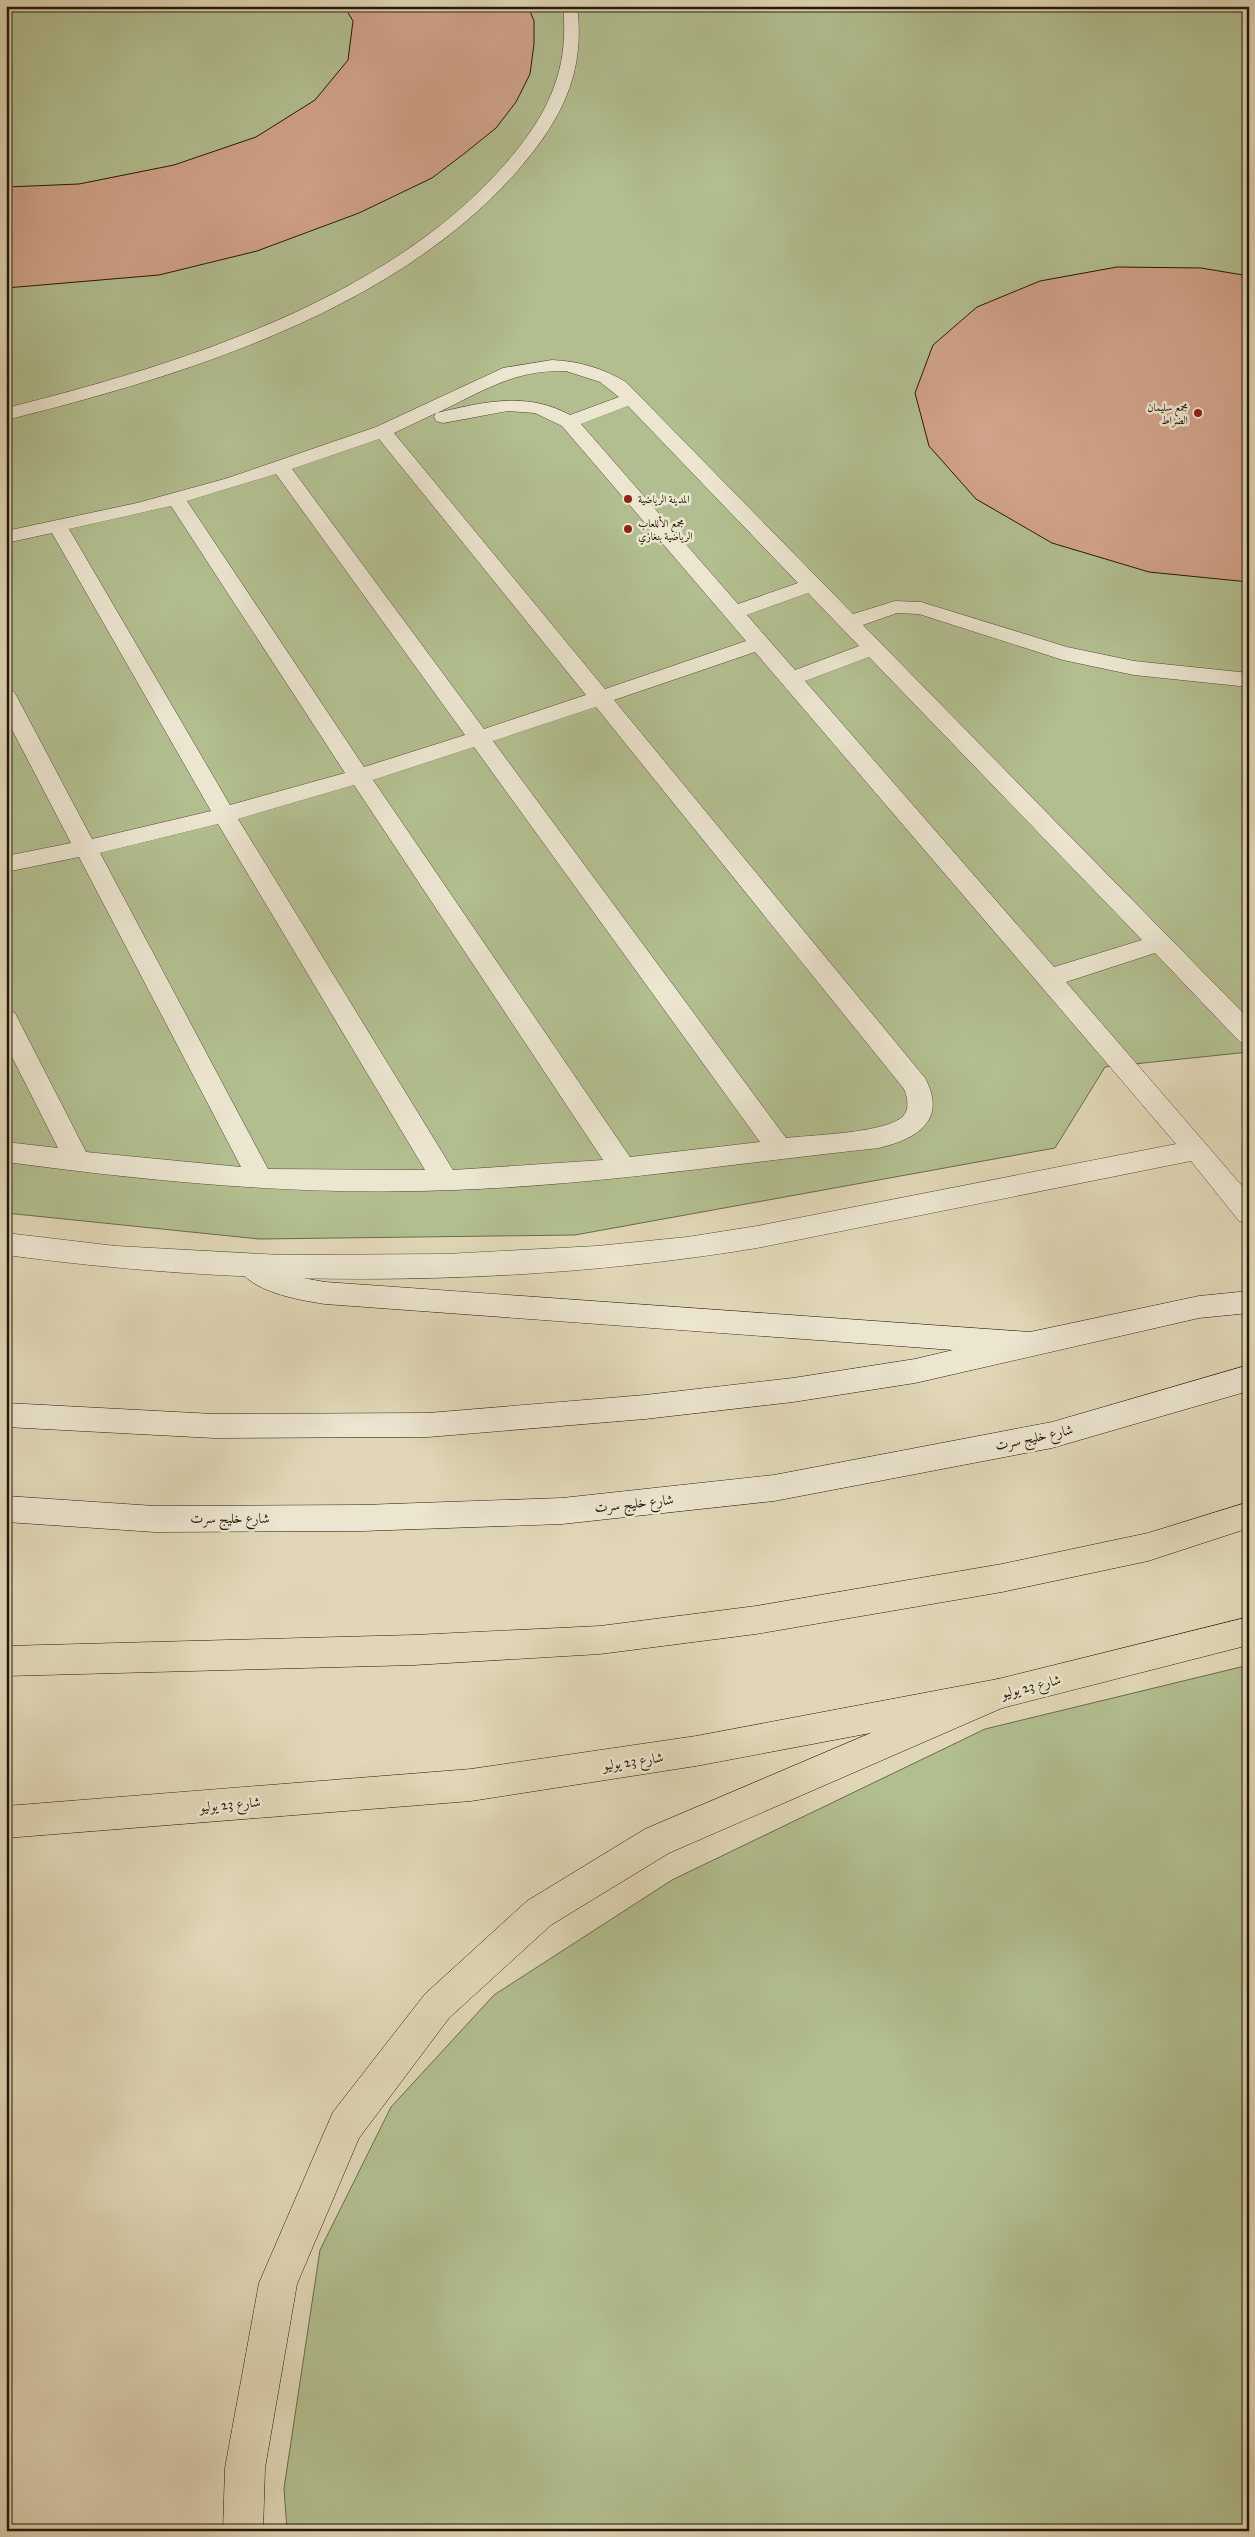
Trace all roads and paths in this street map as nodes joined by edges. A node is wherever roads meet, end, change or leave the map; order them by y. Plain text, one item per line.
1 (570, 6) edge
2 (631, 399) junction
3 (6, 414) edge
4 (570, 422) junction
5 (383, 431) junction
6 (282, 467) junction
7 (176, 499) junction
8 (58, 527) junction
9 (6, 537) edge
10 (811, 585) junction
11 (734, 613) junction
12 (848, 623) junction
13 (760, 643) junction
14 (872, 648) junction
15 (791, 679) junction
16 (1244, 684) edge
17 (6, 697) edge
18 (600, 697) junction
19 (479, 737) junction
20 (360, 778) junction
21 (225, 816) junction
22 (88, 849) junction
23 (6, 864) edge
24 (1159, 943) junction
25 (1050, 978) junction
26 (6, 1019) edge
27 (1249, 1035) edge
28 (779, 1148) junction
29 (1197, 1150) junction
30 (6, 1152) edge
31 (77, 1161) junction
32 (623, 1168) junction
33 (260, 1179) junction
34 (445, 1180) junction
35 (1249, 1213) edge
36 (6, 1244) edge
37 (251, 1266) junction
38 (1249, 1302) edge
39 (1030, 1344) junction
40 (1249, 1377) edge
41 (6, 1415) edge
42 (6, 1509) edge
43 (1249, 1515) edge
44 (1249, 1630) edge
45 (6, 1661) edge
46 (998, 1694) junction
47 (6, 1822) edge
48 (243, 2531) edge

1 - 3 main road
2 - 4 main road
2 - 5 main road
2 - 10 main road
4 - 5 main road
4 - 11 main road
5 - 6 main road
5 - 18 main road
6 - 7 main road
6 - 19 main road
7 - 8 main road
7 - 20 main road
8 - 9 main road
8 - 21 main road
10 - 11 main road
10 - 12 main road
11 - 13 main road
12 - 14 main road
12 - 16 main road
13 - 15 main road
13 - 18 main road
14 - 15 main road
14 - 24 main road
15 - 25 main road
17 - 22 main road
18 - 19 main road
18 - 28 main road
19 - 20 main road
19 - 28 main road
20 - 21 main road
20 - 32 main road
21 - 22 main road
21 - 34 main road
22 - 23 main road
22 - 33 main road
24 - 25 main road
24 - 27 main road
25 - 29 main road
26 - 31 main road
28 - 32 main road
29 - 35 main road
29 - 37 main road
30 - 31 main road
31 - 33 main road
32 - 34 main road
33 - 34 main road
36 - 37 main road
37 - 39 main road
38 - 39 main road
39 - 41 main road
40 - 42 main road, شارع خليج سرت
43 - 45 main road
44 - 46 main road, شارع 23 يوليو
46 - 47 main road, شارع 23 يوليو
46 - 48 main road

